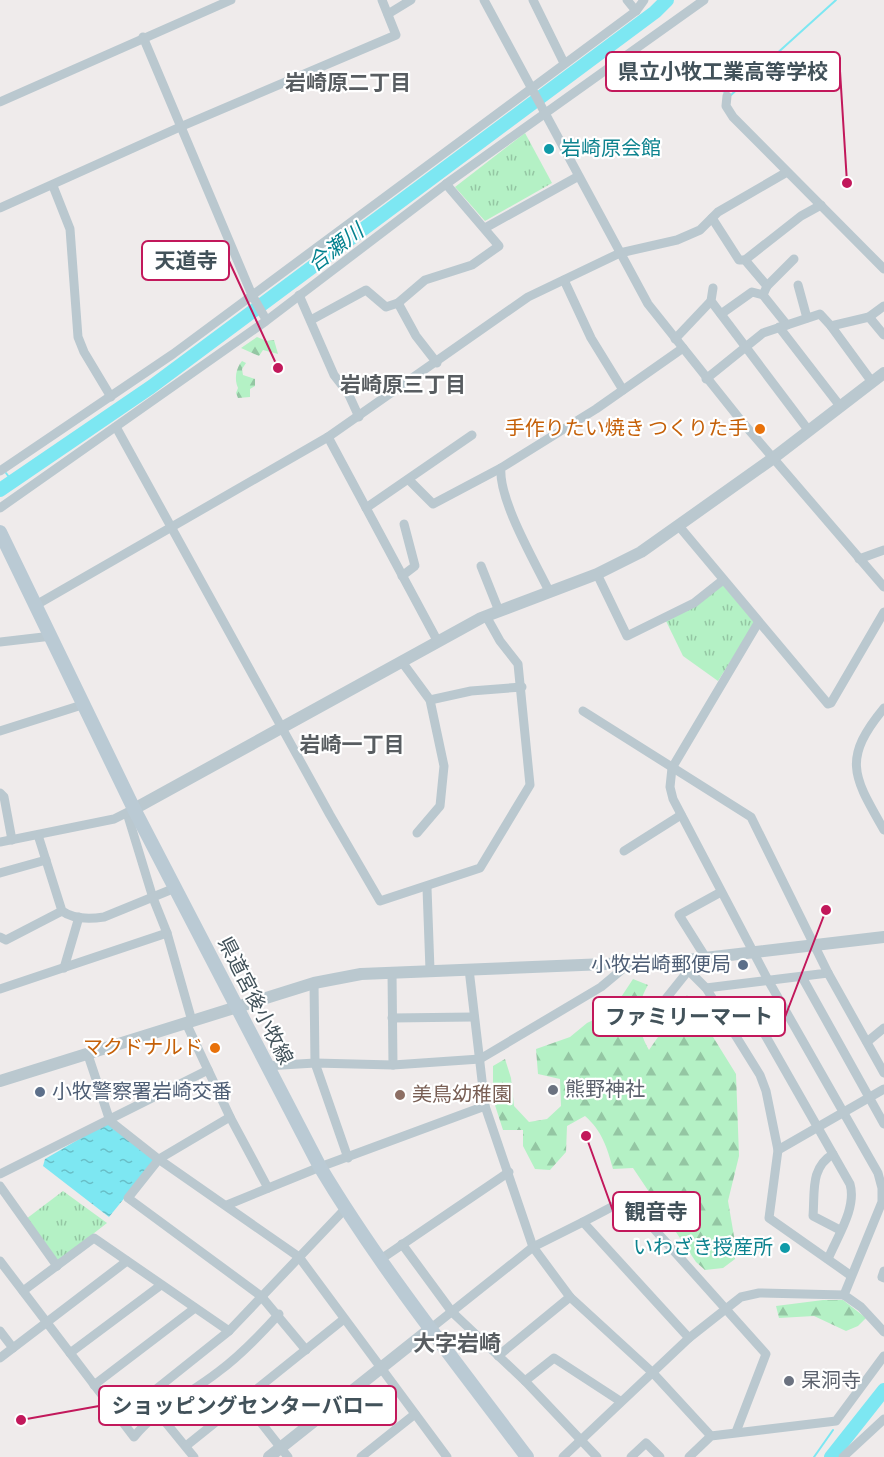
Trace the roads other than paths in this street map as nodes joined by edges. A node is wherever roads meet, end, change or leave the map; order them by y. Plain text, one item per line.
1 (231, 0) edge
2 (382, 0) edge
3 (411, 0) edge
4 (484, 0) edge
5 (533, 0) edge
6 (627, 0) edge
7 (644, 0) edge
8 (704, 0) edge
9 (636, 11) junction
10 (388, 14) junction
11 (143, 37) junction
12 (564, 63) junction
13 (531, 90) junction
14 (727, 96) dead end
15 (0, 102) edge
16 (544, 114) junction
17 (180, 127) junction
18 (787, 172) junction
19 (577, 177) junction
20 (446, 184) junction
21 (53, 186) junction
22 (821, 205) junction
23 (0, 208) edge
24 (712, 218) junction
25 (485, 228) junction
26 (620, 253) junction
27 (794, 259) dead end
28 (745, 260) junction
29 (884, 269) edge
30 (564, 280) junction
31 (798, 285) dead end
32 (713, 288) dead end
33 (765, 290) junction
34 (252, 295) junction
35 (299, 296) junction
36 (711, 301) junction
37 (398, 303) junction
38 (884, 306) edge
39 (721, 314) junction
40 (264, 316) dead end
41 (869, 317) junction
42 (807, 318) junction
43 (311, 320) junction
44 (783, 326) junction
45 (831, 326) junction
46 (884, 336) edge
47 (675, 339) junction
48 (745, 346) junction
49 (683, 348) junction
50 (437, 363) junction
51 (884, 373) edge
52 (706, 379) junction
53 (872, 382) junction
54 (623, 390) junction
55 (111, 397) junction
56 (840, 406) junction
57 (359, 417) junction
58 (117, 427) junction
59 (809, 431) junction
60 (472, 435) dead end
61 (328, 437) junction
62 (772, 459) junction
63 (501, 468) junction
64 (0, 471) edge
65 (409, 480) junction
66 (0, 508) edge
67 (366, 508) junction
68 (404, 524) dead end
69 (678, 525) junction
70 (172, 527) junction
71 (0, 532) edge
72 (884, 550) edge
73 (859, 559) junction
74 (481, 566) dead end
75 (597, 574) junction
76 (402, 576) junction
77 (723, 580) junction
78 (884, 588) edge
79 (549, 591) junction
80 (36, 605) junction
81 (499, 611) junction
82 (884, 612) edge
83 (486, 616) junction
84 (758, 623) junction
85 (52, 636) junction
86 (0, 642) edge
87 (438, 642) junction
88 (402, 662) junction
89 (522, 687) junction
90 (430, 700) junction
91 (85, 704) junction
92 (884, 708) edge
93 (583, 711) dead end
94 (283, 728) junction
95 (0, 731) edge
96 (672, 768) junction
97 (0, 793) edge
98 (130, 811) junction
99 (681, 815) junction
100 (884, 830) edge
101 (417, 834) dead end
102 (38, 835) junction
103 (12, 840) junction
104 (0, 842) edge
105 (624, 851) dead end
106 (46, 860) junction
107 (0, 873) edge
108 (175, 888) junction
109 (427, 888) junction
110 (721, 892) junction
111 (153, 898) junction
112 (62, 911) junction
113 (79, 916) junction
114 (167, 933) junction
115 (0, 936) edge
116 (884, 937) edge
117 (814, 945) junction
118 (754, 953) junction
119 (706, 958) junction
120 (679, 961) junction
121 (631, 962) junction
122 (64, 968) junction
123 (469, 969) junction
124 (430, 970) junction
125 (688, 971) junction
126 (392, 972) junction
127 (828, 973) junction
128 (802, 976) junction
129 (768, 980) junction
130 (314, 983) junction
131 (706, 988) junction
132 (0, 989) edge
133 (238, 1007) junction
134 (722, 1014) junction
135 (473, 1017) junction
136 (392, 1018) junction
137 (189, 1022) junction
138 (654, 1022) dead end
139 (884, 1028) edge
140 (867, 1042) junction
141 (88, 1055) junction
142 (480, 1059) junction
143 (315, 1063) junction
144 (393, 1065) junction
145 (266, 1066) junction
146 (208, 1070) junction
147 (884, 1073) edge
148 (0, 1081) edge
149 (884, 1089) edge
150 (868, 1098) junction
151 (485, 1106) junction
152 (844, 1111) junction
153 (230, 1117) junction
154 (110, 1121) junction
155 (884, 1124) edge
156 (818, 1126) junction
157 (778, 1150) junction
158 (833, 1154) junction
159 (348, 1158) junction
160 (159, 1159) junction
161 (320, 1167) junction
162 (509, 1172) junction
163 (0, 1174) edge
164 (0, 1186) edge
165 (268, 1188) junction
166 (227, 1205) junction
167 (345, 1209) junction
168 (583, 1222) junction
169 (840, 1230) junction
170 (402, 1244) junction
171 (533, 1247) junction
172 (300, 1257) junction
173 (828, 1258) junction
174 (381, 1259) junction
175 (127, 1261) junction
176 (0, 1262) edge
177 (57, 1266) junction
178 (884, 1271) edge
179 (850, 1275) junction
180 (884, 1278) edge
181 (161, 1285) junction
182 (23, 1291) junction
183 (844, 1295) junction
184 (261, 1296) junction
185 (570, 1297) junction
186 (725, 1307) junction
187 (195, 1308) junction
188 (452, 1312) junction
189 (279, 1314) junction
190 (344, 1319) junction
191 (46, 1322) junction
192 (430, 1329) junction
193 (0, 1331) edge
194 (229, 1331) junction
195 (884, 1332) edge
196 (689, 1338) junction
197 (13, 1348) junction
198 (306, 1350) junction
199 (70, 1353) junction
200 (498, 1356) junction
201 (884, 1356) edge
202 (0, 1358) edge
203 (381, 1367) junction
204 (653, 1373) junction
205 (525, 1381) junction
206 (94, 1385) junction
207 (244, 1401) junction
208 (620, 1401) junction
209 (158, 1413) junction
210 (415, 1414) junction
211 (120, 1418) junction
212 (884, 1419) edge
213 (736, 1432) junction
214 (711, 1436) junction
215 (581, 1440) junction
216 (186, 1446) junction
217 (284, 1452) edge
218 (365, 1456) edge
219 (194, 1457) edge
220 (269, 1457) edge
221 (447, 1457) edge
222 (527, 1457) edge
223 (563, 1457) edge
224 (597, 1457) edge
225 (631, 1457) edge
226 (660, 1457) edge
227 (688, 1457) edge
228 (843, 1457) edge

1 - 11 street
2 - 10 street
3 - 10 street
4 - 13 street
5 - 12 street
6 - 9 street
7 - 9 street
8 - 16 street
9 - 12 street
10 - 17 street
11 - 15 street
11 - 17 street
12 - 13 street
13 - 16 street
13 - 34 street
14 - 18 street
16 - 19 street
16 - 20 street
17 - 21 street
17 - 34 street
18 - 22 street
18 - 24 street
19 - 25 street
19 - 26 street
20 - 25 street
20 - 35 street
21 - 23 street
21 - 55 street
22 - 28 street
22 - 29 street
24 - 26 street
24 - 28 street
25 - 37 street
26 - 30 street
26 - 47 street
27 - 33 street
28 - 33 street
30 - 50 street
30 - 54 street
31 - 42 street
32 - 36 street
33 - 39 street
33 - 44 street
34 - 40 street
34 - 55 street
35 - 43 street
35 - 58 street
36 - 39 street
36 - 47 street
37 - 43 street
37 - 50 street
38 - 41 street
39 - 48 street
41 - 45 street
41 - 46 street
42 - 44 street
42 - 45 street
43 - 57 street
44 - 48 street
44 - 56 street
45 - 53 street
47 - 49 street
48 - 52 street
48 - 59 street
49 - 52 street
49 - 54 street
50 - 57 street
51 - 53 street
52 - 62 street
53 - 56 street
54 - 63 street
55 - 64 street
56 - 59 street
57 - 61 street
58 - 66 street
58 - 70 street
59 - 62 street
60 - 65 street
61 - 67 street
61 - 70 street
62 - 69 street
62 - 73 street
63 - 65 street
63 - 79 street
65 - 67 street
67 - 76 street
68 - 76 street
69 - 75 street
69 - 77 street
70 - 80 street
70 - 94 street
71 - 80 main road, 県道宮後小牧線
72 - 73 street
73 - 78 street
74 - 81 street
75 - 77 street
75 - 79 street
76 - 87 street
77 - 84 street
79 - 81 street
80 - 85 main road, 県道宮後小牧線
81 - 83 street
82 - 84 street
83 - 87 street
83 - 89 street
84 - 96 street
85 - 86 street
85 - 91 main road, 県道宮後小牧線
87 - 88 street
88 - 90 street
88 - 94 street
89 - 90 street
89 - 109 street
90 - 101 street
91 - 95 street
91 - 98 main road, 県道宮後小牧線
92 - 100 street
93 - 96 street
94 - 98 street
94 - 109 street
96 - 99 street
96 - 117 street
97 - 103 street
98 - 102 street
98 - 108 main road, 県道宮後小牧線
98 - 111 street
99 - 105 street
99 - 110 street
102 - 103 street
102 - 106 street
103 - 104 street
106 - 107 street
106 - 112 street
108 - 111 street
108 - 133 main road, 県道宮後小牧線
109 - 124 street
110 - 118 street
110 - 119 street
111 - 113 street
111 - 114 street
112 - 113 street
112 - 115 street
113 - 122 street
114 - 122 street
114 - 137 street
116 - 117 street
117 - 118 street
117 - 127 street
118 - 119 street
118 - 129 street
119 - 120 street
120 - 121 street
120 - 125 street
121 - 123 street
121 - 142 street
122 - 132 street
123 - 124 street
123 - 135 street
124 - 126 street
125 - 131 street
125 - 138 street
126 - 130 street
126 - 136 street
127 - 128 street
127 - 140 street
128 - 129 street
128 - 150 street
129 - 131 street
129 - 152 street
130 - 133 street
130 - 143 street
131 - 134 street
133 - 137 street
133 - 145 main road, 県道宮後小牧線
134 - 156 street
134 - 157 street
135 - 136 street
135 - 142 street
136 - 144 street
137 - 141 street
137 - 146 street
139 - 140 street
140 - 147 street
141 - 148 street
141 - 154 street
142 - 144 street
142 - 151 street
143 - 144 street
143 - 145 street
143 - 159 street
145 - 161 main road, 県道宮後小牧線
146 - 153 street
146 - 154 street
149 - 150 street
150 - 152 street
150 - 155 street
151 - 159 street
151 - 162 street
152 - 156 street
152 - 179 street
153 - 160 street
153 - 165 street
154 - 160 street
154 - 163 street
156 - 157 street
156 - 158 street
157 - 173 street
158 - 169 street
158 - 169 street
159 - 161 street
160 - 166 street
160 - 184 street
161 - 165 street
161 - 167 main road, 県道宮後小牧線
162 - 170 street
162 - 171 street
164 - 177 street
165 - 166 street
166 - 172 street
167 - 172 street
167 - 174 main road, 県道宮後小牧線
168 - 171 street
168 - 186 street
168 - 196 street
169 - 173 street
170 - 174 street
170 - 188 street
171 - 185 street
171 - 188 street
172 - 184 street
172 - 190 street
173 - 179 street
174 - 192 main road, 県道宮後小牧線
175 - 177 street
175 - 181 street
175 - 191 street
176 - 182 street
177 - 182 street
178 - 180 street
179 - 183 street
181 - 187 street
181 - 199 street
182 - 191 street
183 - 186 street
183 - 195 street
184 - 189 street
184 - 194 street
185 - 200 street
185 - 204 street
186 - 196 street
186 - 213 street
187 - 194 street
187 - 206 street
188 - 192 street
188 - 200 street
189 - 198 street
189 - 209 street
190 - 198 street
190 - 203 street
191 - 197 street
191 - 199 street
192 - 203 street
192 - 222 main road, 県道宮後小牧線
193 - 197 street
194 - 211 street
196 - 204 street
197 - 202 street
198 - 207 street
199 - 206 street
200 - 205 street
201 - 213 street
203 - 210 street
203 - 217 street
204 - 208 street
204 - 214 street
205 - 208 street
205 - 215 street
206 - 211 street
207 - 216 street
207 - 217 street
208 - 215 street
209 - 211 street
209 - 216 street
210 - 218 street
210 - 221 street
212 - 228 street
213 - 214 street
214 - 227 street
215 - 223 street
215 - 224 street
216 - 219 street
217 - 220 street
225 - 226 street

